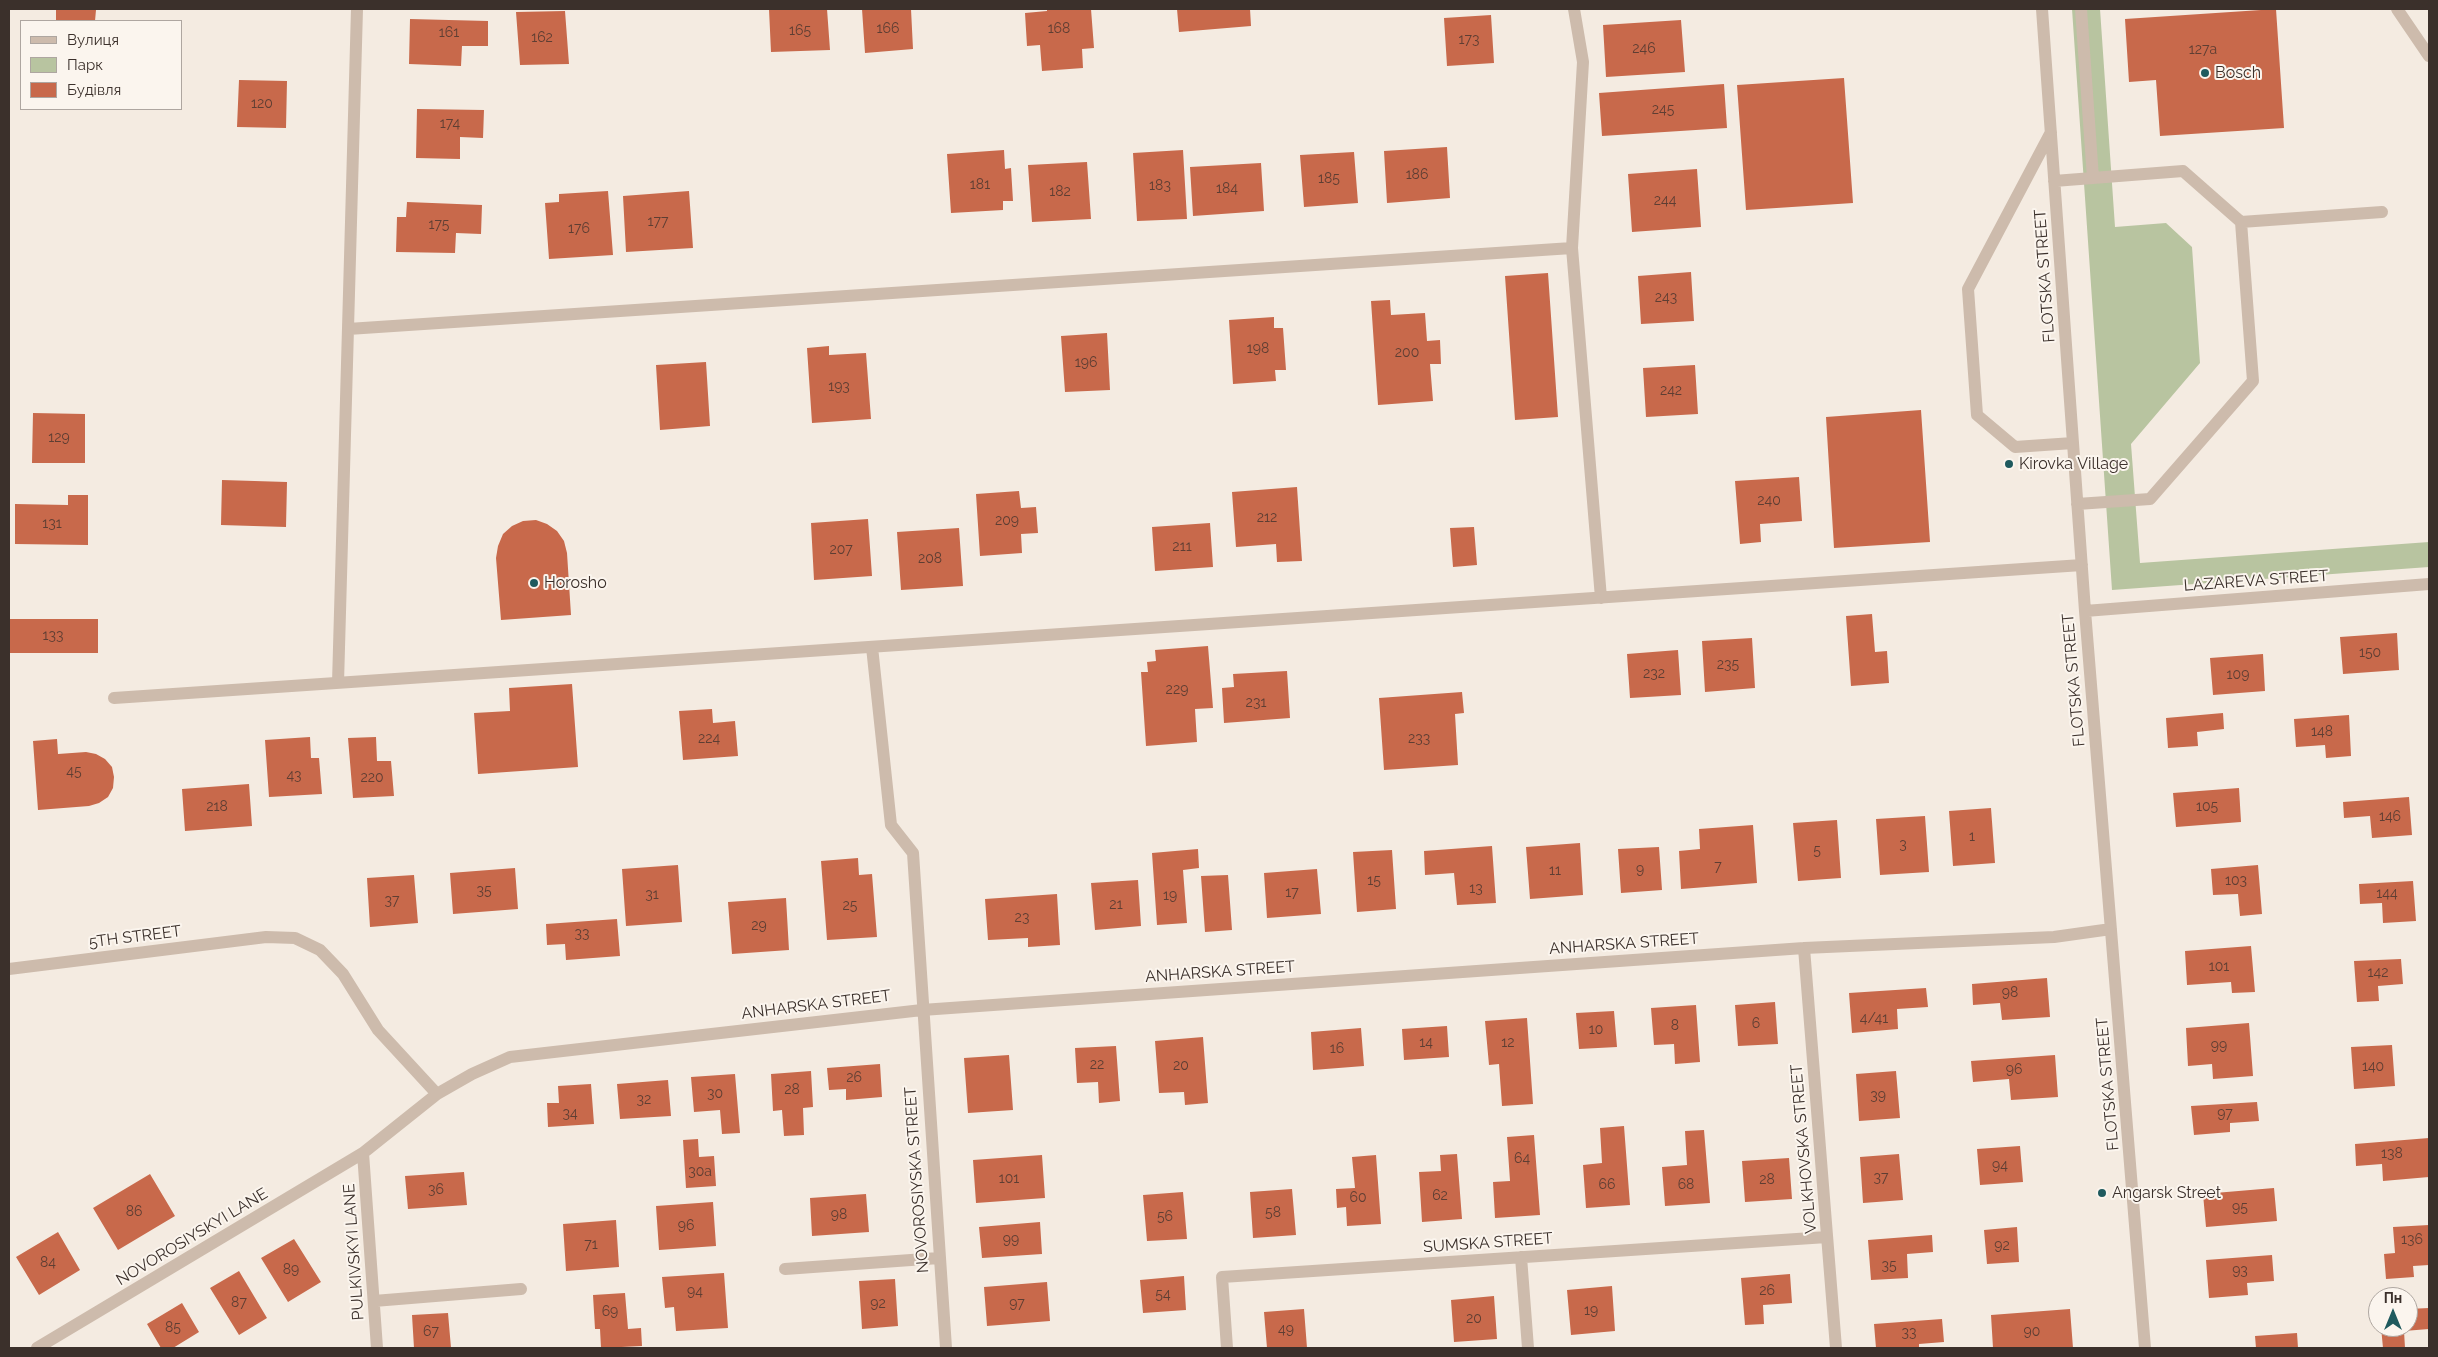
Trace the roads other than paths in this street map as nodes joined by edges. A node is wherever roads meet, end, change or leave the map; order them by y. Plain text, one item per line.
1 (356, 9) edge
2 (1574, 9) edge
3 (2042, 9) edge
4 (2081, 9) edge
5 (2397, 9) edge
6 (2429, 56) edge
7 (2051, 132) junction
8 (2093, 178) junction
9 (2054, 181) junction
10 (2382, 212) dead end
11 (2241, 222) junction
12 (1572, 248) junction
13 (348, 329) junction
14 (2073, 443) junction
15 (2078, 504) junction
16 (2082, 565) junction
17 (2429, 584) edge
18 (1601, 598) junction
19 (2085, 611) junction
20 (872, 647) junction
21 (338, 683) junction
22 (114, 698) dead end
23 (2111, 928) junction
24 (1804, 948) junction
25 (9, 969) edge
26 (922, 1010) junction
27 (437, 1094) junction
28 (363, 1153) junction
29 (1827, 1237) junction
30 (1521, 1257) junction
31 (939, 1258) junction
32 (785, 1269) dead end
33 (521, 1289) dead end
34 (374, 1301) junction
35 (37, 1348) edge
36 (377, 1348) edge
37 (946, 1348) edge
38 (1227, 1348) edge
39 (1528, 1348) edge
40 (1836, 1348) edge
41 (2145, 1348) edge

1 - 13 street
2 - 12 street
3 - 7 street, FLOTSKA STREET
4 - 8 street
5 - 6 street
7 - 9 street, FLOTSKA STREET
7 - 14 street
8 - 9 street
8 - 11 street
9 - 14 street, FLOTSKA STREET
10 - 11 street
11 - 15 street
12 - 13 street
12 - 18 street
13 - 21 street
14 - 15 street, FLOTSKA STREET
15 - 16 street, FLOTSKA STREET
16 - 18 street
16 - 19 street, FLOTSKA STREET
17 - 19 street, LAZAREVA STREET
18 - 20 street
19 - 23 street, FLOTSKA STREET
20 - 21 street
20 - 26 street, NOVOROSIYSKA STREET
21 - 22 street
23 - 24 street, ANHARSKA STREET
23 - 41 street, FLOTSKA STREET
24 - 26 street, ANHARSKA STREET
24 - 29 street, VOLKHOVSKA STREET
25 - 27 street, 5TH STREET
26 - 27 street, ANHARSKA STREET
26 - 31 street, NOVOROSIYSKA STREET
27 - 28 street, ANHARSKA STREET
28 - 34 street, PULKIVSKYI LANE
28 - 35 street, NOVOROSIYSKYI LANE
29 - 30 street, SUMSKA STREET
29 - 40 street, VOLKHOVSKA STREET
30 - 38 street, SUMSKA STREET
30 - 39 street
31 - 32 street
31 - 37 street, NOVOROSIYSKA STREET
33 - 34 street
34 - 36 street, PULKIVSKYI LANE

